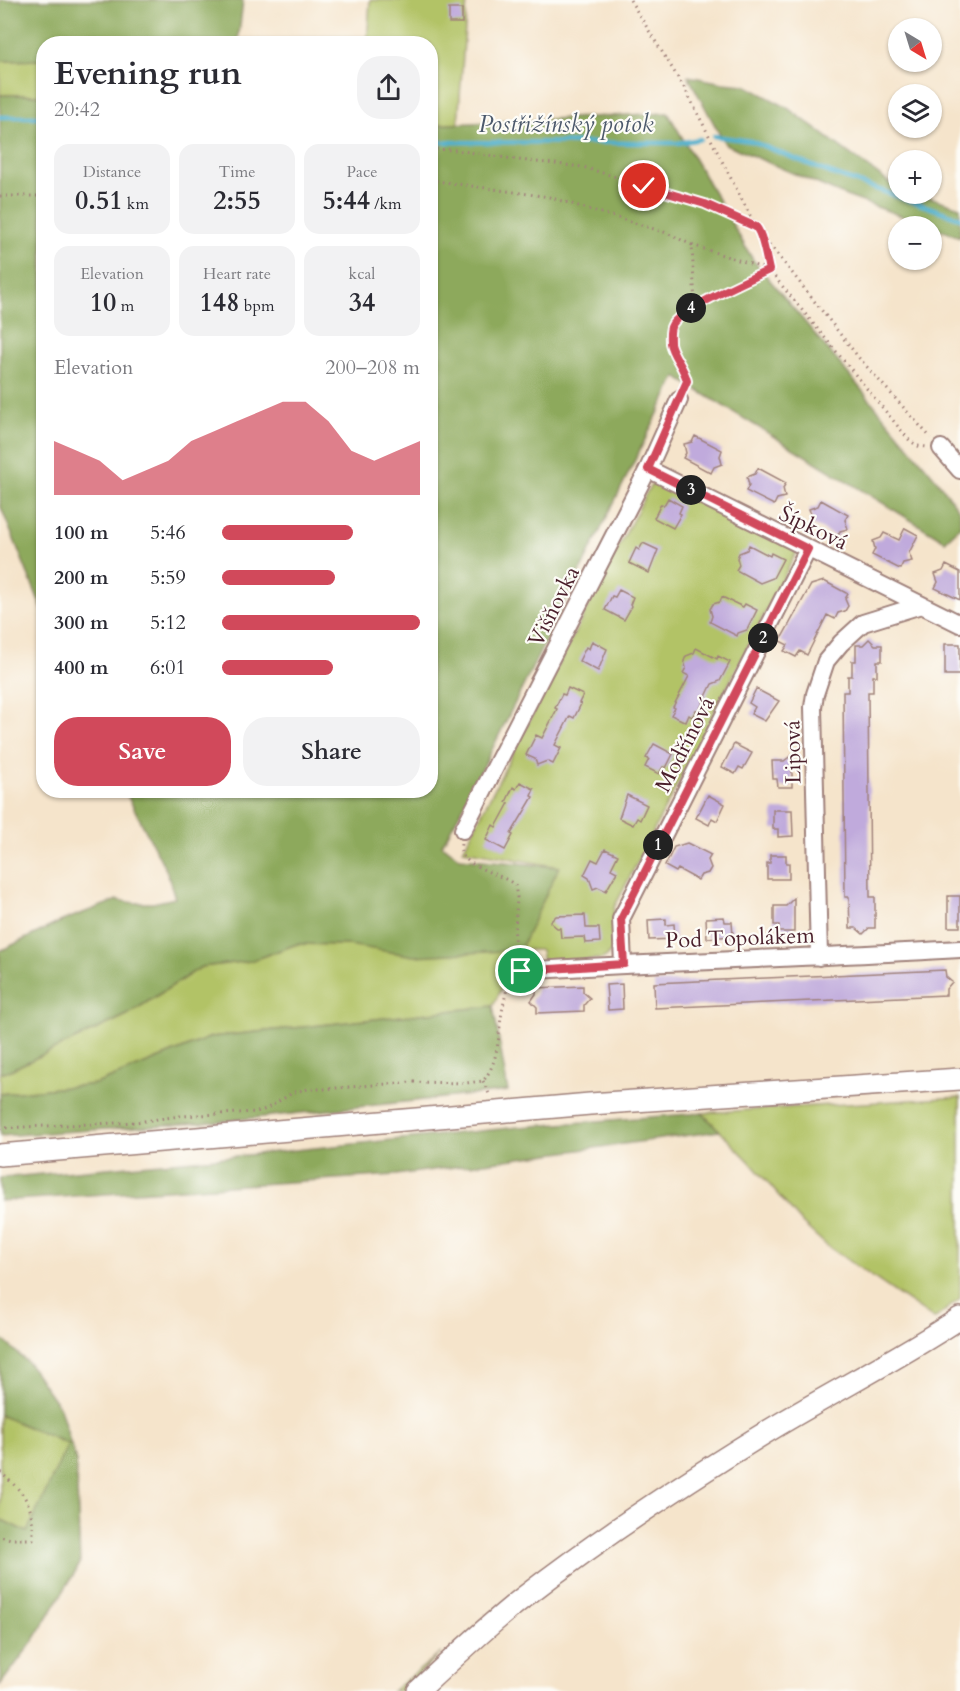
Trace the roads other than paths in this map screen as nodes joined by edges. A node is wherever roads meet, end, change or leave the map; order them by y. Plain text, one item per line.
1 (679, 400) road end
2 (941, 448) road end
3 (648, 469) junction
4 (960, 470) edge
5 (808, 549) junction
6 (921, 605) junction
7 (960, 624) edge
8 (463, 830) road end
9 (960, 949) edge
10 (819, 957) junction
11 (624, 964) junction
12 (514, 969) road end
13 (960, 1079) edge
14 (0, 1155) edge
15 (960, 1318) edge
16 (418, 1691) edge

1 - 3 street, Višňovka
2 - 4 street
3 - 5 street, Šípková
3 - 8 street, Višňovka
5 - 6 street, Šípková
5 - 11 street, Modřínová
6 - 7 street, Šípková
6 - 10 street, Lipová
9 - 10 street, Pod Topolákem
10 - 11 street, Pod Topolákem
11 - 12 street, Pod Topolákem
13 - 14 main road
15 - 16 main road

